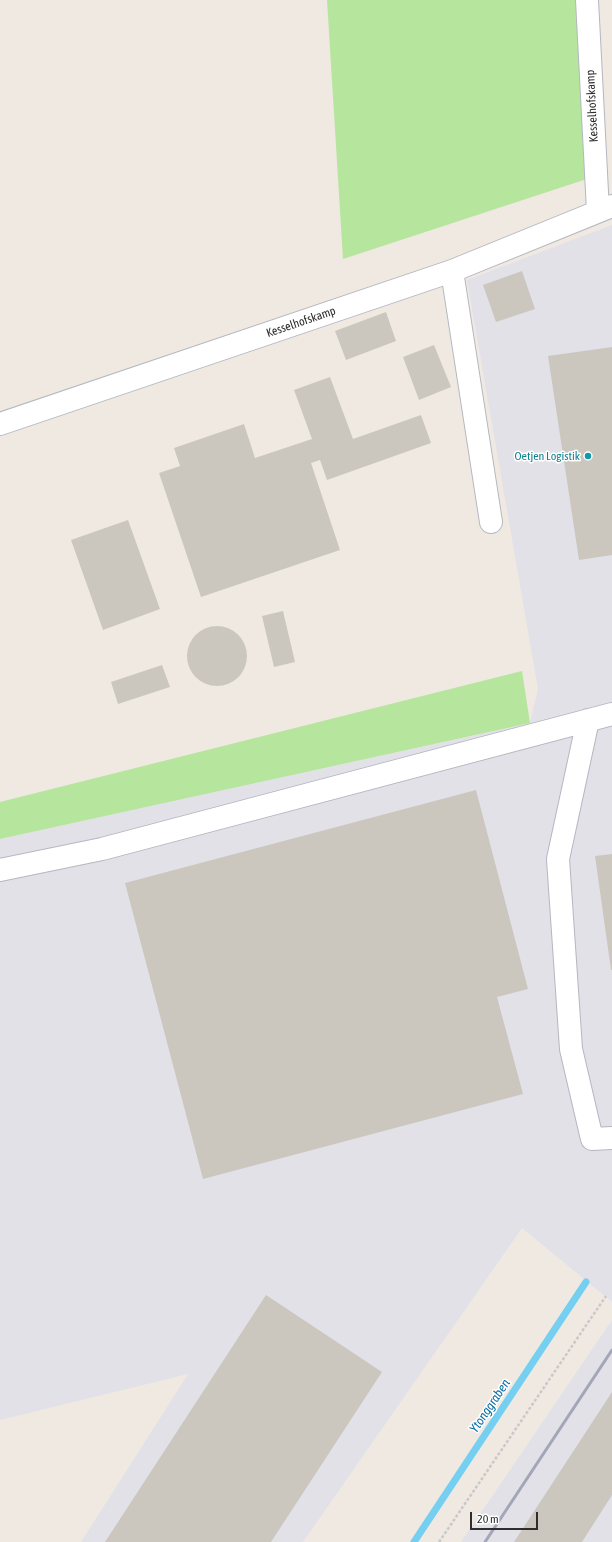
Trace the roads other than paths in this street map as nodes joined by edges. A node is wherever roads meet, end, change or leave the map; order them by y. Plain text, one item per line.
1 (587, 0) edge
2 (605, 208) edge
3 (452, 271) junction
4 (0, 424) edge
5 (490, 522) dead end
6 (612, 714) edge
7 (588, 720) junction
8 (0, 870) edge
9 (612, 1138) edge

1 - 2 street, Kesselhofskamp
2 - 3 street, Kesselhofskamp
3 - 4 street, Kesselhofskamp
3 - 5 street
6 - 7 street
7 - 8 street
7 - 9 street

